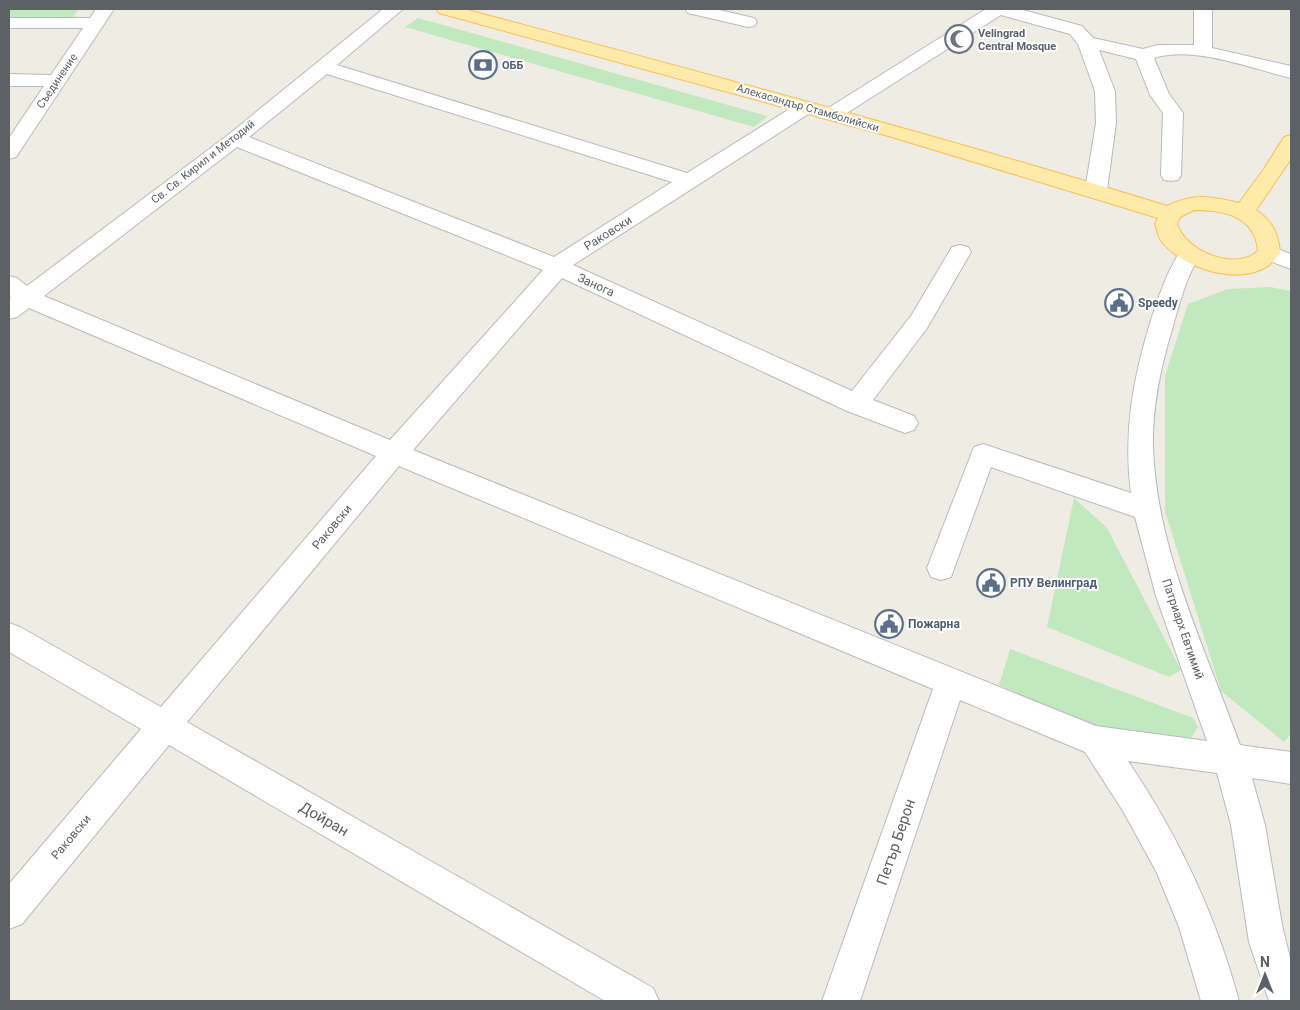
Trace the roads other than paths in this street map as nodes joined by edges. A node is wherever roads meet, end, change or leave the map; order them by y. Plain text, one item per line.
1 (394, 9) edge
2 (445, 9) edge
3 (694, 9) edge
4 (999, 9) edge
5 (1203, 9) edge
6 (101, 16) edge
7 (748, 22) dead end
8 (9, 23) edge
9 (1082, 36) junction
10 (1204, 52) junction
11 (1144, 54) junction
12 (325, 67) junction
13 (1291, 72) edge
14 (9, 80) edge
15 (58, 80) junction
16 (806, 107) junction
17 (832, 114) junction
18 (235, 138) junction
19 (1291, 141) edge
20 (9, 153) edge
21 (1171, 175) dead end
22 (690, 181) junction
23 (1096, 190) junction
24 (1242, 212) junction
25 (1169, 214) junction
26 (960, 252) dead end
27 (1269, 254) junction
28 (1188, 255) junction
29 (1291, 262) edge
30 (557, 267) junction
31 (15, 298) edge
32 (856, 404) junction
33 (905, 423) dead end
34 (394, 452) junction
35 (1148, 510) junction
36 (941, 568) dead end
37 (9, 636) edge
38 (950, 682) junction
39 (165, 727) junction
40 (1096, 741) junction
41 (1229, 760) junction
42 (1291, 768) edge
43 (9, 911) edge
44 (640, 1001) edge
45 (841, 1001) edge
46 (1220, 1001) edge
47 (1288, 1001) edge

1 - 12 street, Св. Св. Кирил и Методий
2 - 16 main road, Алекасандър Стамболийски
3 - 7 street
4 - 9 street
4 - 17 street
5 - 10 street
6 - 8 street
6 - 15 street, Съединение
9 - 11 street
9 - 23 street
10 - 11 street
10 - 13 street
11 - 21 street
12 - 18 street, Св. Св. Кирил и Методий
12 - 22 street
14 - 15 street
15 - 20 street, Съединение
16 - 17 main road, Алекасандър Стамболийски
16 - 22 street, Раковски
17 - 23 main road, Алекасандър Стамболийски
18 - 30 street, Занога
18 - 31 street, Св. Св. Кирил и Методий
19 - 24 main road
22 - 30 street, Раковски
23 - 25 main road, Алекасандър Стамболийски
24 - 25 main road
24 - 27 main road
25 - 28 main road
26 - 32 street
27 - 28 main road
27 - 29 street
28 - 35 street, Патриарх Евтимий
30 - 32 street, Занога
30 - 34 street, Раковски
31 - 34 street
32 - 33 street, Занога
34 - 38 street
34 - 39 street, Раковски
35 - 36 street
35 - 41 street, Патриарх Евтимий
37 - 39 street, Дойран
38 - 40 street
38 - 45 street, Петър Берон
39 - 43 street, Раковски
39 - 44 street, Дойран
40 - 41 street
40 - 46 street
41 - 42 street
41 - 47 street, Патриарх Евтимий

